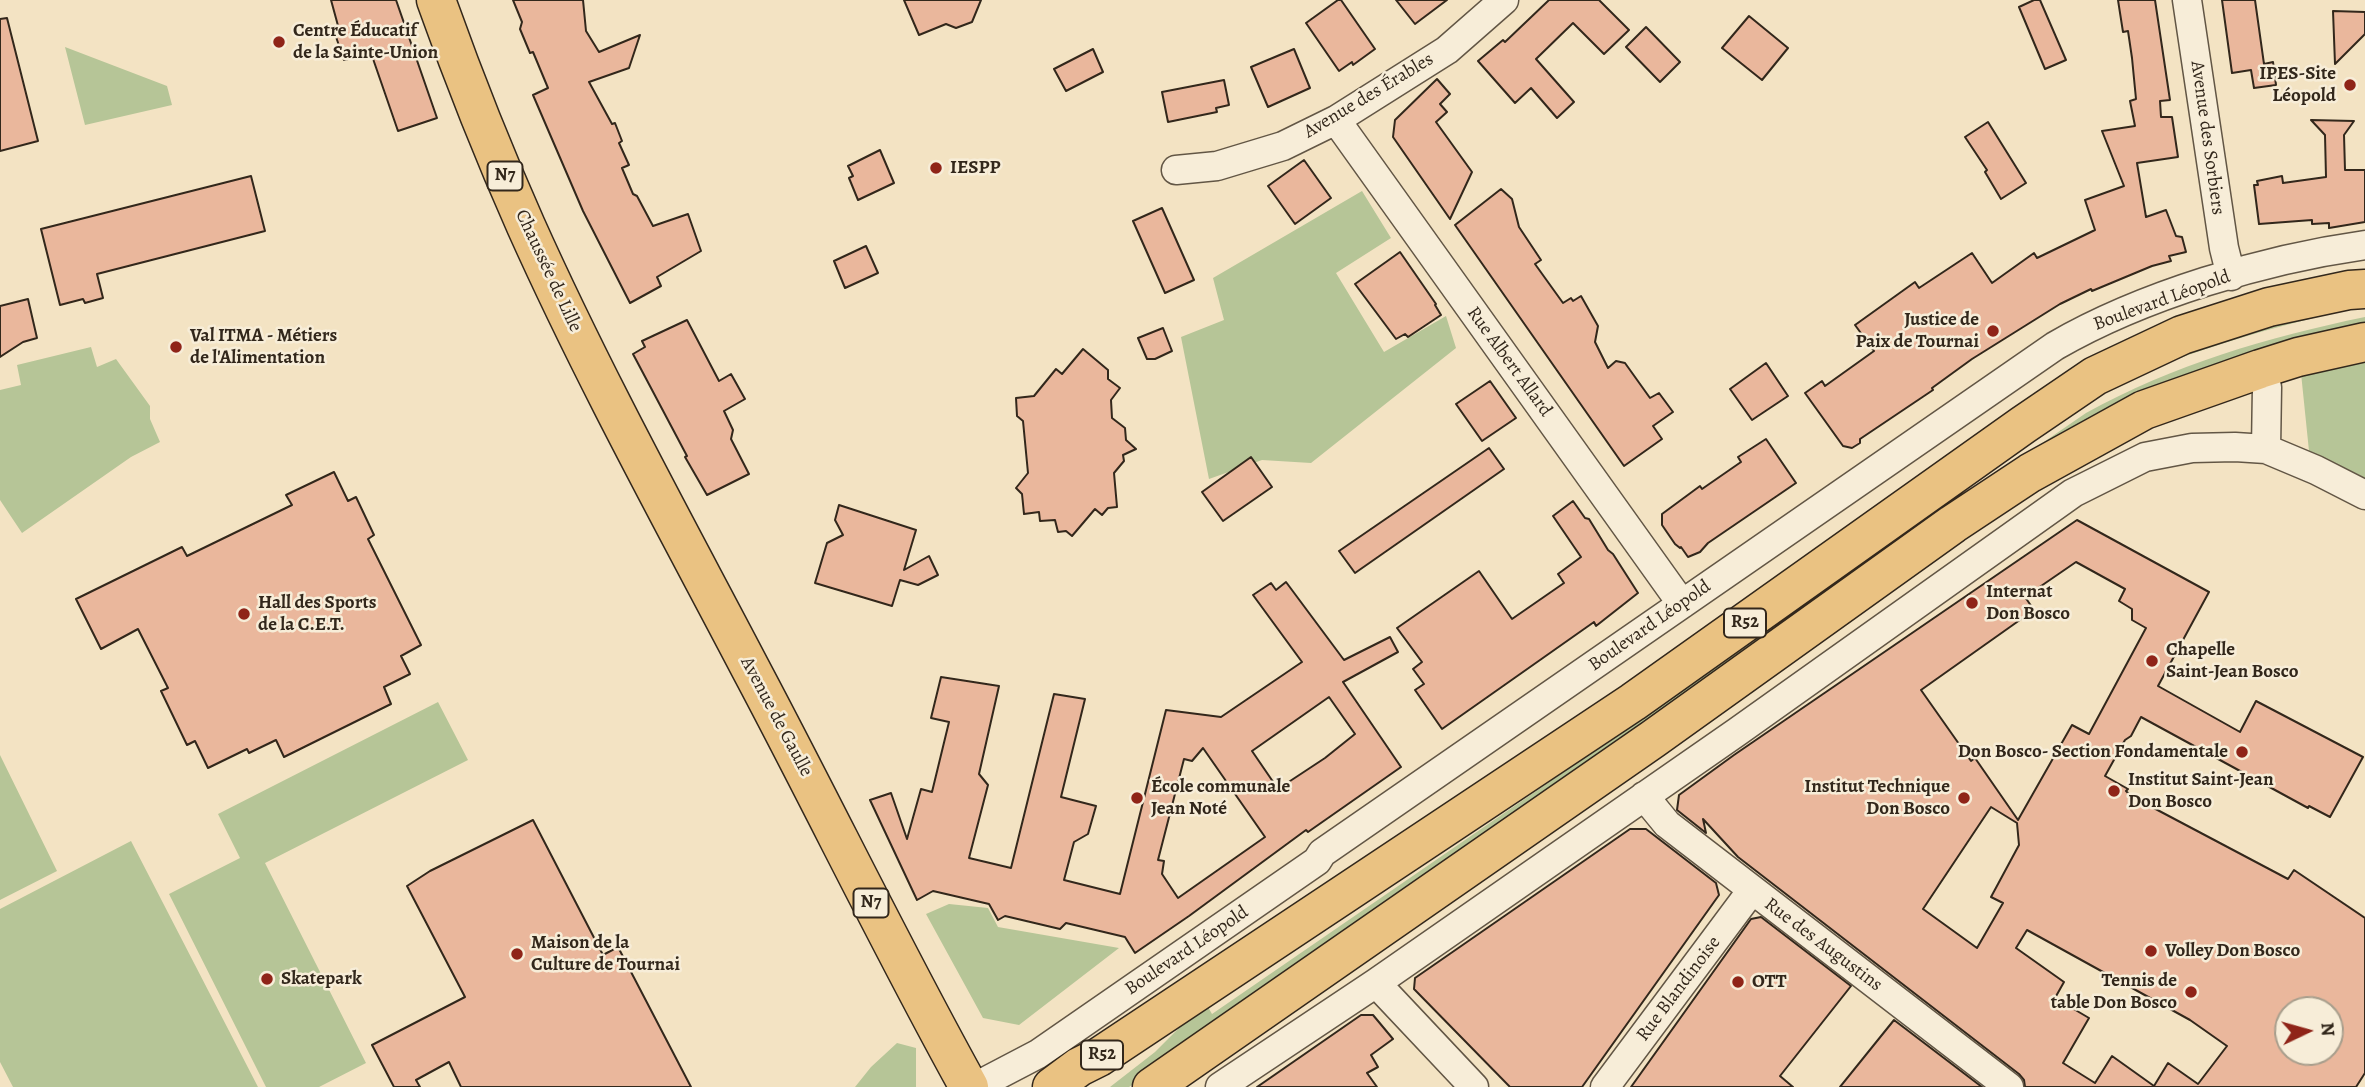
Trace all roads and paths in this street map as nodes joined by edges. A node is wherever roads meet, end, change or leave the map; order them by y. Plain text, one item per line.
1 (436, 0) edge
2 (1504, 0) edge
3 (2187, 0) edge
4 (1336, 120) junction
5 (1176, 170) dead end
6 (2365, 245) edge
7 (2231, 276) junction
8 (2365, 289) edge
9 (2365, 342) edge
10 (584, 347) joint
11 (2260, 369) junction
12 (2266, 449) junction
13 (2365, 495) edge
14 (1682, 604) junction
15 (1644, 796) junction
16 (1752, 890) junction
17 (1376, 983) junction
18 (1152, 1021) junction
19 (969, 1087) edge
20 (975, 1087) edge
21 (1052, 1087) edge
22 (1098, 1087) edge
23 (1152, 1087) edge
24 (1220, 1087) edge
25 (1474, 1087) edge
26 (1605, 1087) edge
27 (2010, 1087) edge

1 - 10 main road, Chaussée de Lille / N7
2 - 4 street, Avenue des Érables
3 - 7 street, Avenue des Sorbiers
4 - 5 street, Avenue des Érables
4 - 14 street, Rue Albert Allard
6 - 7 street, Boulevard Léopold
7 - 14 street, Boulevard Léopold
8 - 18 main road, Boulevard Léopold / R52
9 - 11 main road, R52
10 - 19 main road, Avenue de Gaulle / N7
11 - 12 street
11 - 23 main road, R52
12 - 13 street
12 - 15 street
14 - 20 street, Boulevard Léopold
15 - 16 street, Rue des Augustins
15 - 17 street
16 - 26 street, Rue Blandinoise
16 - 27 street, Rue des Augustins
17 - 24 street
17 - 25 street
18 - 21 main road, Boulevard Léopold / R52
18 - 22 main road, R52

